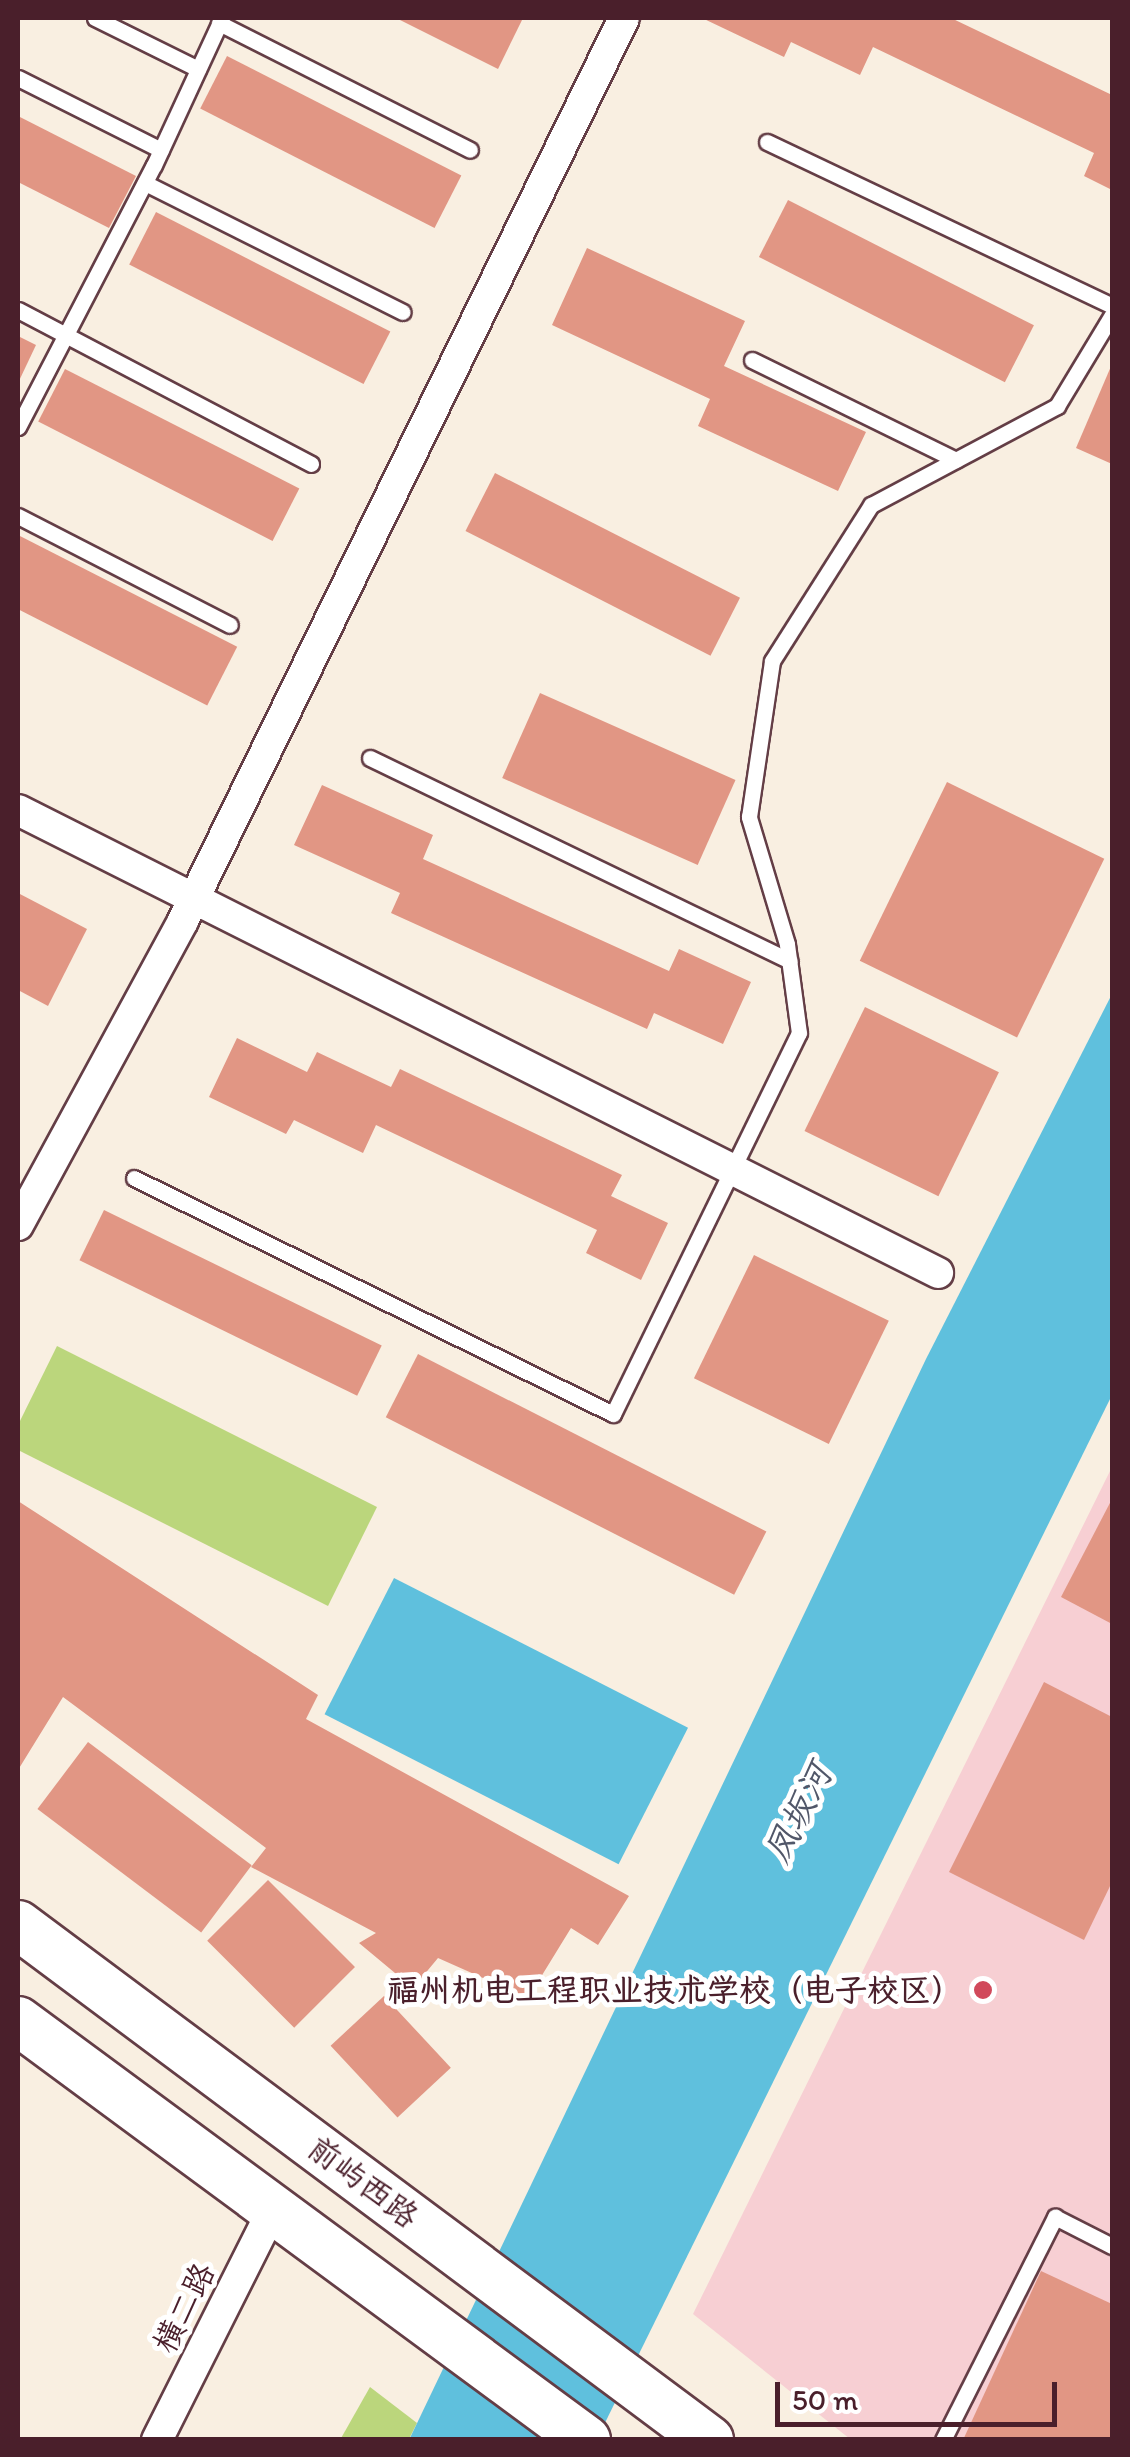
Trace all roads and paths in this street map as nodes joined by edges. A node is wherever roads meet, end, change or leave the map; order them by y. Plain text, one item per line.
1 (95, 18) edge
2 (624, 18) edge
3 (220, 20) edge
4 (198, 69) junction
5 (18, 78) edge
6 (767, 142) dead end
7 (161, 150) junction
8 (470, 150) dead end
9 (145, 182) junction
10 (1112, 306) edge
11 (18, 310) edge
12 (403, 312) dead end
13 (1112, 315) edge
14 (66, 335) junction
15 (752, 360) dead end
16 (18, 427) edge
17 (956, 460) junction
18 (310, 464) dead end
19 (18, 516) edge
20 (230, 624) dead end
21 (370, 758) dead end
22 (18, 810) edge
23 (192, 900) junction
24 (789, 960) junction
25 (736, 1172) junction
26 (134, 1178) dead end
27 (18, 1225) edge
28 (938, 1273) dead end
29 (18, 1925) edge
30 (18, 2021) edge
31 (274, 2208) junction
32 (1112, 2246) edge
33 (158, 2440) edge
34 (586, 2440) edge
35 (709, 2440) edge
36 (942, 2440) edge

1 - 4 lane
2 - 23 street
3 - 4 lane
3 - 8 lane
4 - 7 lane
5 - 7 lane
6 - 10 lane
7 - 9 lane
9 - 12 lane
9 - 14 lane
11 - 14 lane
13 - 17 lane
14 - 16 lane
14 - 18 lane
15 - 17 lane
17 - 24 lane
19 - 20 lane
21 - 24 lane
22 - 23 street
23 - 25 street
23 - 27 street
24 - 25 lane
25 - 26 lane
25 - 28 street
29 - 35 main road, 前屿西路
30 - 31 main road
31 - 33 street, 横二路
31 - 34 main road
32 - 36 lane

